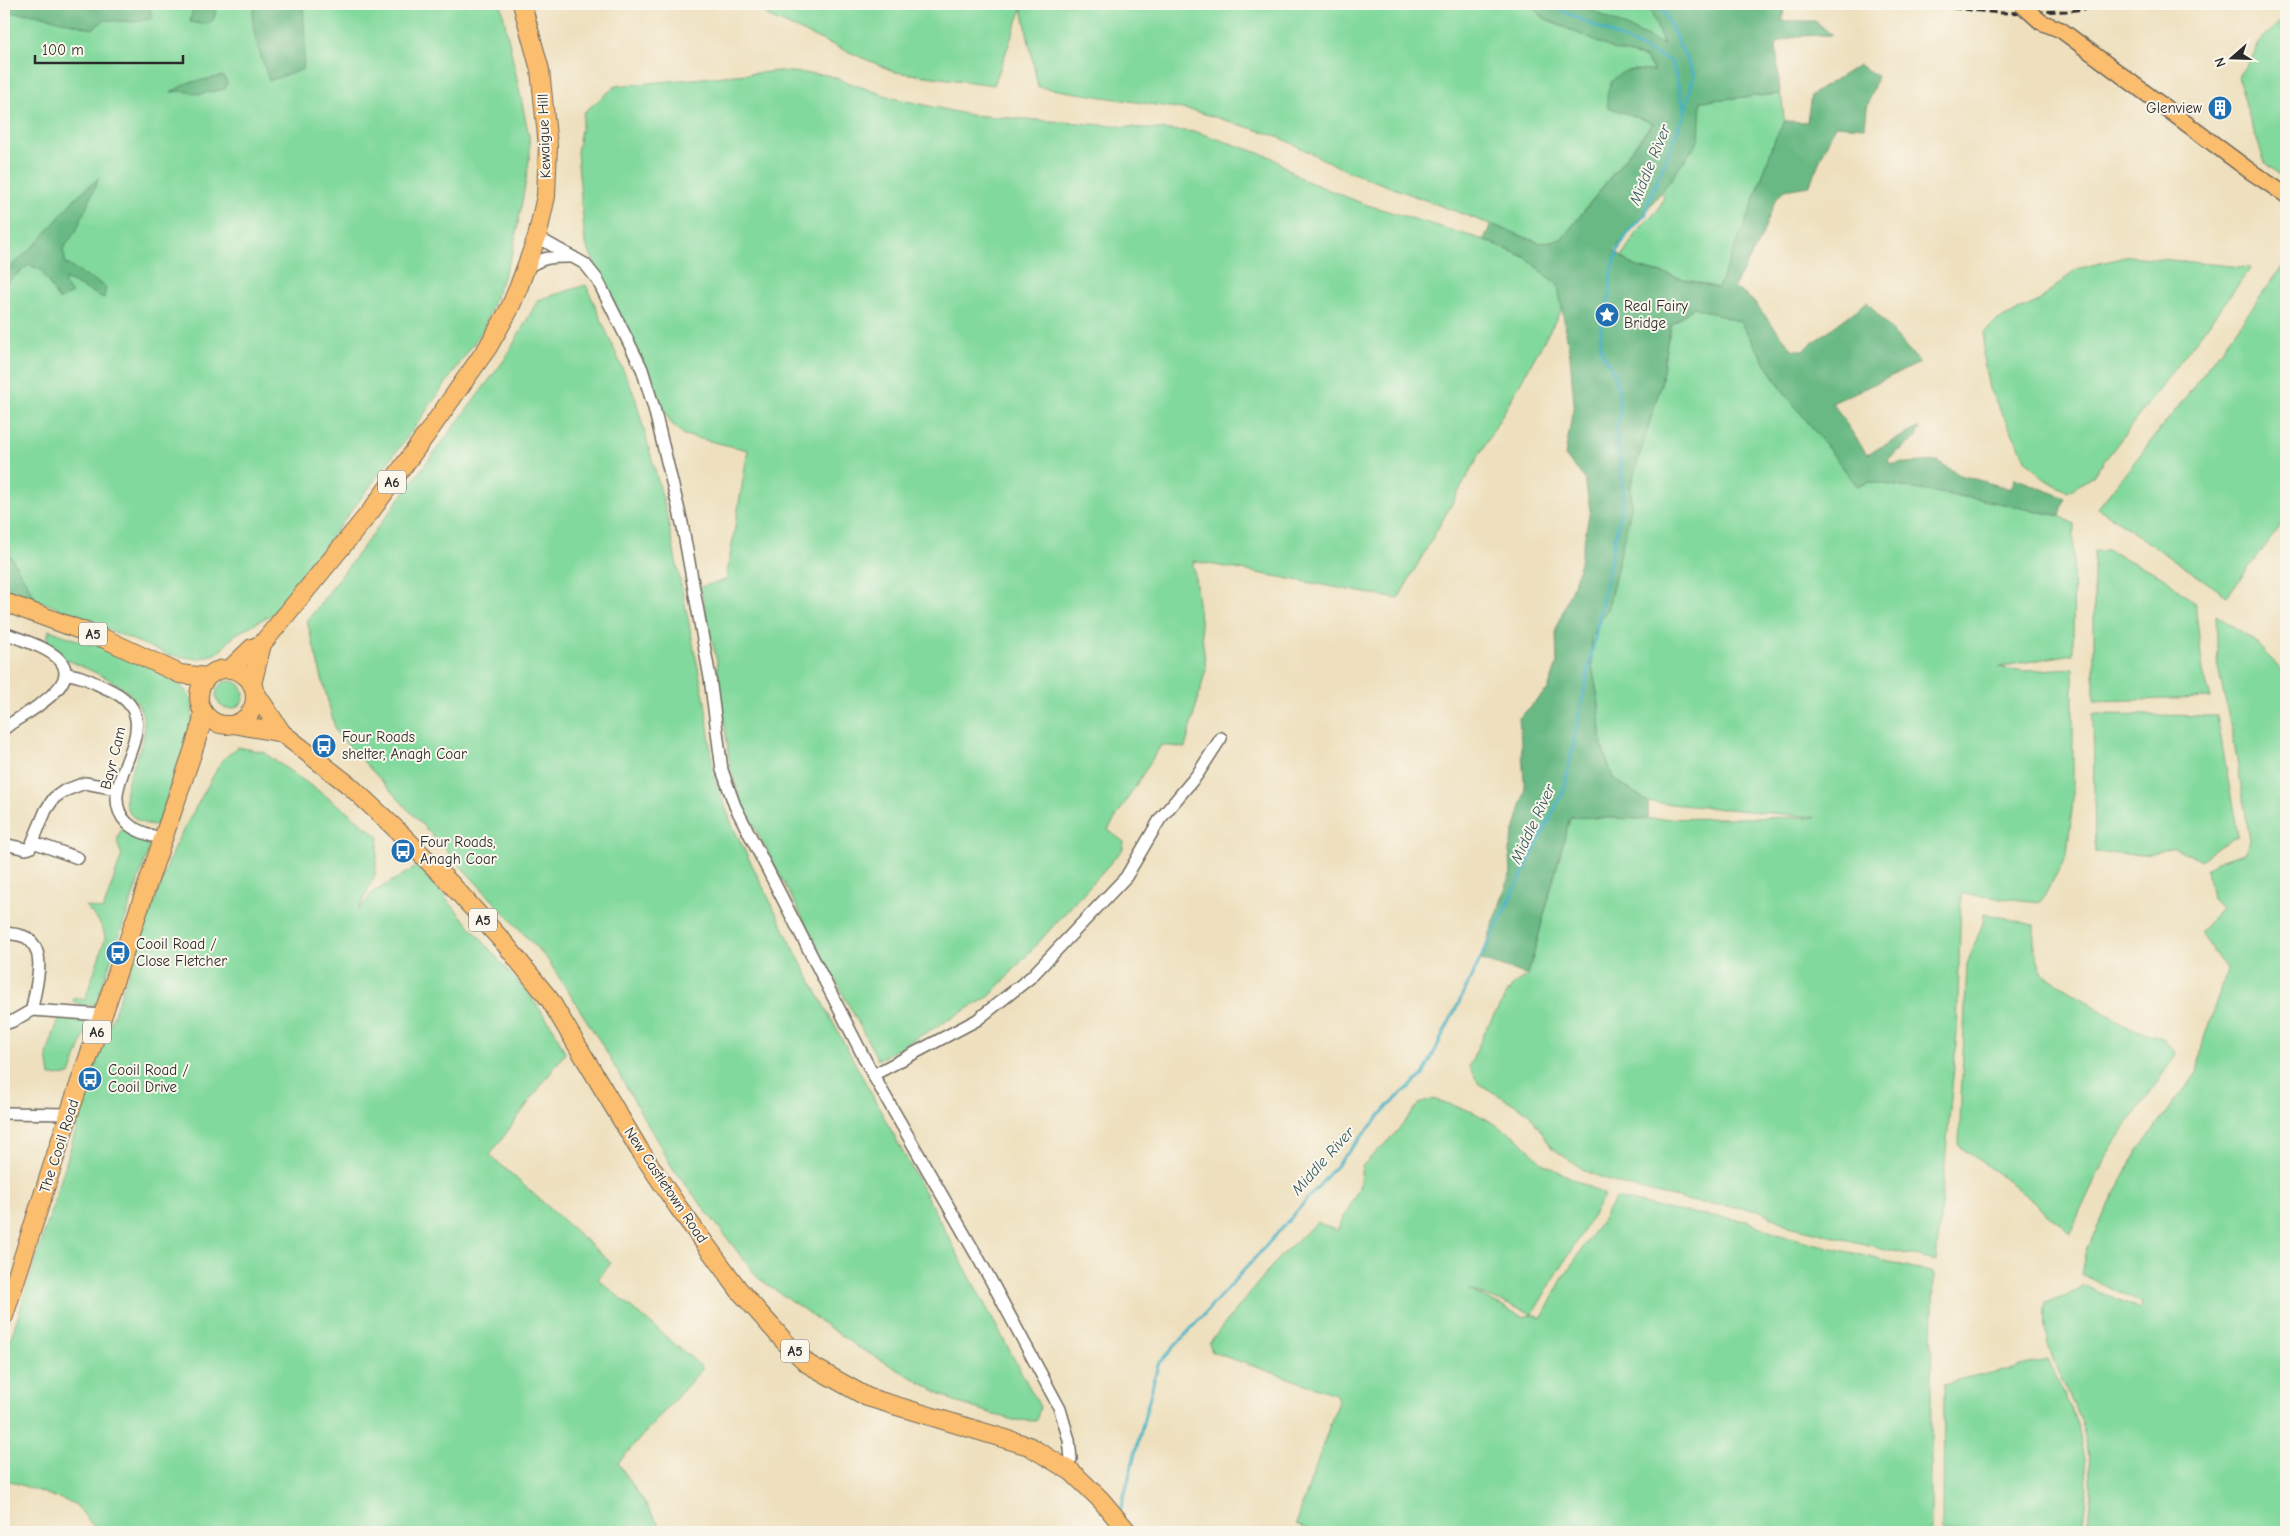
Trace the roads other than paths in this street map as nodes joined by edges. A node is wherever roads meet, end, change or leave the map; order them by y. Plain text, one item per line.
1 (522, 4) edge
2 (2021, 4) edge
3 (2286, 195) edge
4 (537, 237) junction
5 (575, 258) junction
6 (525, 268) junction
7 (4, 602) edge
8 (4, 633) edge
9 (262, 644) junction
10 (230, 669) junction
11 (65, 674) junction
12 (180, 674) junction
13 (207, 677) junction
14 (254, 688) junction
15 (201, 705) junction
16 (228, 724) junction
17 (4, 728) edge
18 (282, 733) junction
19 (1221, 738) dead end
20 (193, 750) junction
21 (118, 789) junction
22 (162, 839) junction
23 (33, 842) junction
24 (4, 844) edge
25 (78, 858) dead end
26 (4, 932) edge
27 (32, 1010) junction
28 (102, 1015) junction
29 (4, 1024) edge
30 (873, 1075) junction
31 (4, 1113) edge
32 (69, 1114) junction
33 (4, 1316) edge
34 (1071, 1459) dead end
35 (1128, 1532) edge

1 - 4 highway, Kewaigue Hill / A6
2 - 3 main road, bridge
4 - 5 street
4 - 6 highway, Kewaigue Hill / A6
5 - 6 street
5 - 30 street
6 - 9 highway, A6
7 - 12 highway, A5
8 - 11 street
9 - 10 highway, A6
9 - 14 highway, A6
10 - 13 highway
10 - 14 highway
11 - 17 street
11 - 21 street, Bayr Cam
12 - 13 highway, A5
12 - 15 highway, A5
13 - 15 highway
14 - 16 highway
14 - 18 highway, A5
15 - 16 highway
15 - 20 highway, The Cooil Road / A6
16 - 18 highway, A5
16 - 20 highway, The Cooil Road / A6
18 - 35 highway, New Castletown Road / A5
19 - 30 street
20 - 22 highway, The Cooil Road / A6
21 - 22 street, Bayr Cam
21 - 23 street
22 - 28 highway, The Cooil Road / A6
23 - 24 street
23 - 25 street
26 - 27 street
27 - 28 street
27 - 29 street
28 - 32 highway, The Cooil Road / A6
30 - 34 street
31 - 32 street
32 - 33 highway, The Cooil Road / A6

